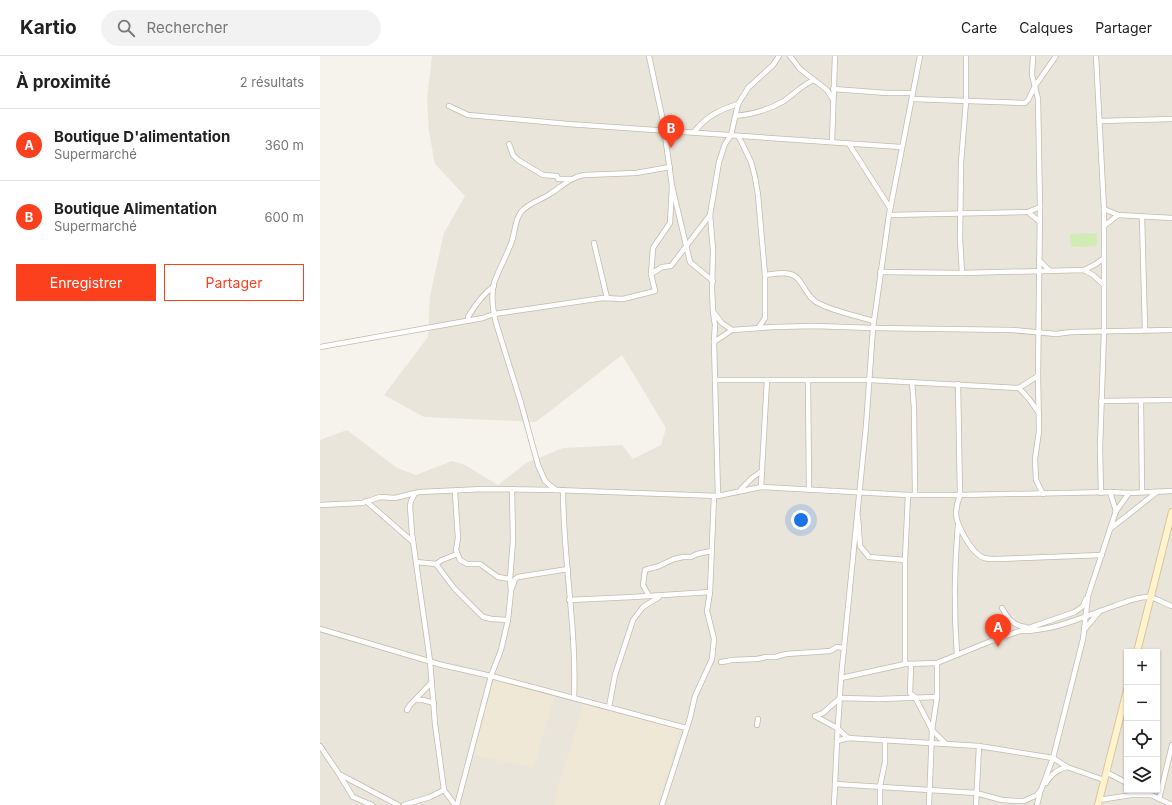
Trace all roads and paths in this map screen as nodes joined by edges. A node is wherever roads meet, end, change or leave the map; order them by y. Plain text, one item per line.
1 (650, 56) edge
2 (779, 56) edge
3 (790, 56) edge
4 (834, 56) edge
5 (920, 56) edge
6 (966, 56) edge
7 (1033, 56) edge
8 (1056, 56) edge
9 (1096, 56) edge
10 (814, 80) junction
11 (1035, 86) junction
12 (833, 89) junction
13 (913, 93) junction
14 (833, 99) junction
15 (912, 99) junction
16 (966, 101) junction
17 (738, 104) junction
18 (450, 106) dead end
19 (736, 116) junction
20 (1172, 119) edge
21 (1100, 121) junction
22 (664, 130) junction
23 (694, 132) junction
24 (731, 135) junction
25 (738, 136) junction
26 (832, 142) junction
27 (509, 144) dead end
28 (848, 144) junction
29 (902, 147) junction
30 (670, 167) junction
31 (573, 179) junction
32 (672, 186) junction
33 (1040, 207) junction
34 (890, 208) junction
35 (1104, 209) junction
36 (1028, 212) junction
37 (961, 213) junction
38 (710, 215) junction
39 (889, 215) junction
40 (1118, 215) junction
41 (1142, 217) junction
42 (1172, 218) edge
43 (1040, 222) junction
44 (1104, 226) junction
45 (594, 244) dead end
46 (686, 246) junction
47 (1104, 258) junction
48 (1039, 260) junction
49 (1084, 270) junction
50 (1039, 271) junction
51 (1050, 271) junction
52 (880, 272) junction
53 (962, 273) junction
54 (651, 274) junction
55 (765, 275) junction
56 (712, 281) junction
57 (1104, 285) junction
58 (494, 286) junction
59 (607, 298) junction
60 (713, 312) junction
61 (494, 314) junction
62 (765, 318) junction
63 (468, 321) junction
64 (873, 321) junction
65 (759, 327) junction
66 (774, 327) junction
67 (872, 328) junction
68 (732, 330) junction
69 (1145, 330) junction
70 (1172, 330) edge
71 (1104, 331) junction
72 (1038, 333) junction
73 (714, 342) junction
74 (320, 347) edge
75 (1038, 376) junction
76 (715, 380) junction
77 (767, 380) junction
78 (808, 380) junction
79 (869, 380) junction
80 (912, 382) junction
81 (958, 384) junction
82 (1019, 388) junction
83 (1172, 400) edge
84 (1101, 401) junction
85 (1141, 401) junction
86 (1039, 413) junction
87 (762, 471) junction
88 (761, 487) junction
89 (512, 489) junction
90 (741, 489) junction
91 (458, 490) junction
92 (556, 490) junction
93 (563, 490) junction
94 (809, 490) junction
95 (1172, 491) edge
96 (1110, 492) junction
97 (1142, 492) junction
98 (1156, 492) junction
99 (415, 493) junction
100 (860, 493) junction
101 (1101, 493) junction
102 (1129, 493) junction
103 (1043, 494) junction
104 (908, 495) junction
105 (915, 495) junction
106 (960, 495) junction
107 (716, 496) junction
108 (366, 501) junction
109 (320, 505) edge
110 (1116, 511) junction
111 (857, 512) junction
112 (1172, 512) edge
113 (958, 524) junction
114 (1110, 529) junction
115 (1172, 533) edge
116 (1165, 539) junction
117 (413, 542) junction
118 (711, 551) junction
119 (456, 554) junction
120 (1102, 555) junction
121 (905, 560) junction
122 (416, 562) junction
123 (436, 564) junction
124 (568, 568) junction
125 (510, 579) junction
126 (511, 591) junction
127 (710, 592) junction
128 (649, 596) junction
129 (661, 596) junction
130 (1088, 596) junction
131 (1151, 597) junction
132 (570, 600) junction
133 (1172, 606) edge
134 (1002, 608) dead end
135 (1100, 611) junction
136 (1086, 616) junction
137 (508, 620) junction
138 (1030, 627) junction
139 (320, 629) edge
140 (1084, 630) junction
141 (1018, 631) junction
142 (844, 648) junction
143 (1138, 649) edge
144 (957, 655) junction
145 (430, 661) junction
146 (721, 662) dead end
147 (937, 663) junction
148 (905, 664) junction
149 (911, 664) junction
150 (491, 676) junction
151 (841, 678) junction
152 (432, 682) junction
153 (915, 697) junction
154 (937, 697) junction
155 (574, 698) junction
156 (840, 698) junction
157 (416, 700) junction
158 (1124, 702) edge
159 (434, 703) junction
160 (609, 707) junction
161 (407, 710) dead end
162 (686, 728) junction
163 (838, 728) junction
164 (932, 730) junction
165 (848, 738) junction
166 (885, 740) junction
167 (836, 741) junction
168 (932, 743) junction
169 (945, 744) junction
170 (1172, 745) edge
171 (320, 746) edge
172 (979, 746) junction
173 (1053, 758) junction
174 (1067, 767) junction
175 (1106, 772) junction
176 (339, 774) junction
177 (1104, 780) junction
178 (1124, 781) edge
179 (835, 784) junction
180 (880, 786) junction
181 (888, 788) junction
182 (929, 789) junction
183 (444, 790) junction
184 (1041, 790) junction
185 (976, 793) junction
186 (1147, 793) edge
187 (1151, 795) junction
188 (881, 798) junction
189 (1159, 799) junction
190 (1098, 803) edge
191 (415, 804) edge
192 (372, 805) edge
193 (398, 805) edge
194 (404, 805) edge
195 (456, 805) edge
196 (662, 805) edge
197 (834, 805) edge
198 (880, 805) edge
199 (929, 805) edge
200 (976, 805) edge
201 (1037, 805) edge
202 (1172, 805) edge

1 - 22 street
2 - 17 street
3 - 10 street
4 - 12 street
5 - 13 street
6 - 16 street
7 - 11 street
8 - 11 street
9 - 21 street
10 - 14 street
10 - 19 street
11 - 16 street
11 - 33 street
12 - 13 street
12 - 14 street
13 - 15 street
14 - 26 street
15 - 16 street
15 - 29 street
16 - 37 street
17 - 19 street
17 - 23 street
18 - 22 street
19 - 24 street
20 - 21 street
21 - 35 street
22 - 23 street
22 - 30 street
23 - 24 street
24 - 25 street
24 - 38 street
25 - 26 street
25 - 55 street
26 - 28 street
27 - 31 street
28 - 29 street
28 - 34 street
29 - 34 street
30 - 31 street
30 - 32 street
31 - 58 street
32 - 46 street
32 - 54 street
33 - 36 street
33 - 43 street
34 - 39 street
35 - 40 street
35 - 44 street
36 - 37 street
36 - 43 street
37 - 39 street
37 - 53 street
38 - 46 street
38 - 56 street
39 - 52 street
40 - 41 street
40 - 44 street
41 - 42 street
41 - 69 street
43 - 48 street
44 - 47 street
45 - 59 street
46 - 54 street
46 - 56 street
47 - 49 street
47 - 57 street
48 - 50 street
48 - 51 street
49 - 51 street
49 - 57 street
50 - 51 street
50 - 53 street
50 - 72 street
52 - 53 street
52 - 64 street
54 - 59 street
55 - 62 street
55 - 64 street
56 - 60 street
57 - 71 street
58 - 61 street
58 - 63 street
59 - 61 street
60 - 68 street
60 - 73 street
61 - 63 street
61 - 92 street
62 - 65 street
62 - 66 street
63 - 74 street
64 - 67 street
65 - 66 street
65 - 68 street
66 - 67 street
67 - 72 street
67 - 79 street
68 - 73 street
69 - 70 street
69 - 71 street
71 - 72 street
71 - 84 street
72 - 75 street
73 - 76 street
75 - 82 street
75 - 86 street
76 - 77 street
76 - 107 street
77 - 78 street
77 - 87 street
78 - 79 street
78 - 94 street
79 - 80 street
79 - 100 street
80 - 81 street
80 - 105 street
81 - 82 street
81 - 106 street
82 - 86 street
83 - 85 street
84 - 85 street
84 - 101 street
85 - 97 street
86 - 103 street
87 - 88 street
87 - 90 street
88 - 90 street
88 - 94 street
88 - 107 street
89 - 91 street
89 - 92 street
89 - 125 street
90 - 107 street
91 - 99 street
91 - 119 street
92 - 93 street
93 - 107 street
93 - 124 street
94 - 100 street
95 - 98 street
96 - 101 street
96 - 102 street
96 - 110 street
97 - 98 street
97 - 102 street
98 - 114 street
99 - 108 street
99 - 117 street
100 - 104 street
100 - 111 street
101 - 103 street
102 - 110 street
103 - 106 street
104 - 105 street
104 - 121 street
105 - 106 street
106 - 113 street
107 - 118 street
108 - 109 street
108 - 117 street
110 - 114 street
111 - 121 street
111 - 142 street
112 - 116 main road
113 - 120 street
113 - 144 street
114 - 120 street
115 - 116 street
116 - 131 main road
117 - 122 street
118 - 127 street
118 - 128 street
119 - 123 street
119 - 125 street
120 - 130 street
121 - 148 street
122 - 123 street
122 - 145 street
123 - 137 street
124 - 126 street
124 - 132 street
125 - 126 street
126 - 137 street
127 - 129 street
127 - 162 street
128 - 129 street
128 - 132 street
129 - 160 street
130 - 136 street
130 - 138 street
131 - 133 street
131 - 135 street
131 - 143 main road
132 - 155 street
134 - 138 street
135 - 136 street
135 - 140 street
136 - 140 street
136 - 141 street
137 - 150 street
138 - 141 street
139 - 145 street
140 - 173 street
141 - 144 street
142 - 146 street
142 - 151 street
144 - 147 street
145 - 150 street
145 - 152 street
147 - 149 street
147 - 154 street
148 - 149 street
148 - 151 street
149 - 153 street
150 - 155 street
150 - 195 street
151 - 156 street
152 - 157 street
152 - 159 street
153 - 154 street
153 - 156 street
153 - 164 street
154 - 164 street
155 - 160 street
156 - 163 street
156 - 163 street
157 - 159 street
157 - 161 street
158 - 175 main road
159 - 183 street
160 - 162 street
162 - 196 street
163 - 165 street
163 - 167 street
164 - 168 street
164 - 169 street
165 - 166 street
165 - 167 street
166 - 168 street
166 - 180 street
167 - 179 street
168 - 169 street
168 - 182 street
169 - 172 street
170 - 189 street
171 - 176 street
172 - 173 street
172 - 185 street
173 - 174 street
173 - 184 street
174 - 177 street
174 - 184 street
175 - 177 main road
175 - 178 street
176 - 192 street
176 - 193 street
177 - 190 main road
179 - 180 street
179 - 197 street
180 - 181 street
180 - 188 street
181 - 182 street
181 - 188 street
182 - 185 street
182 - 199 street
183 - 191 street
183 - 195 street
184 - 185 street
184 - 201 street
185 - 200 street
186 - 187 street
187 - 189 street
187 - 190 street
188 - 198 street
189 - 202 street
191 - 194 street

